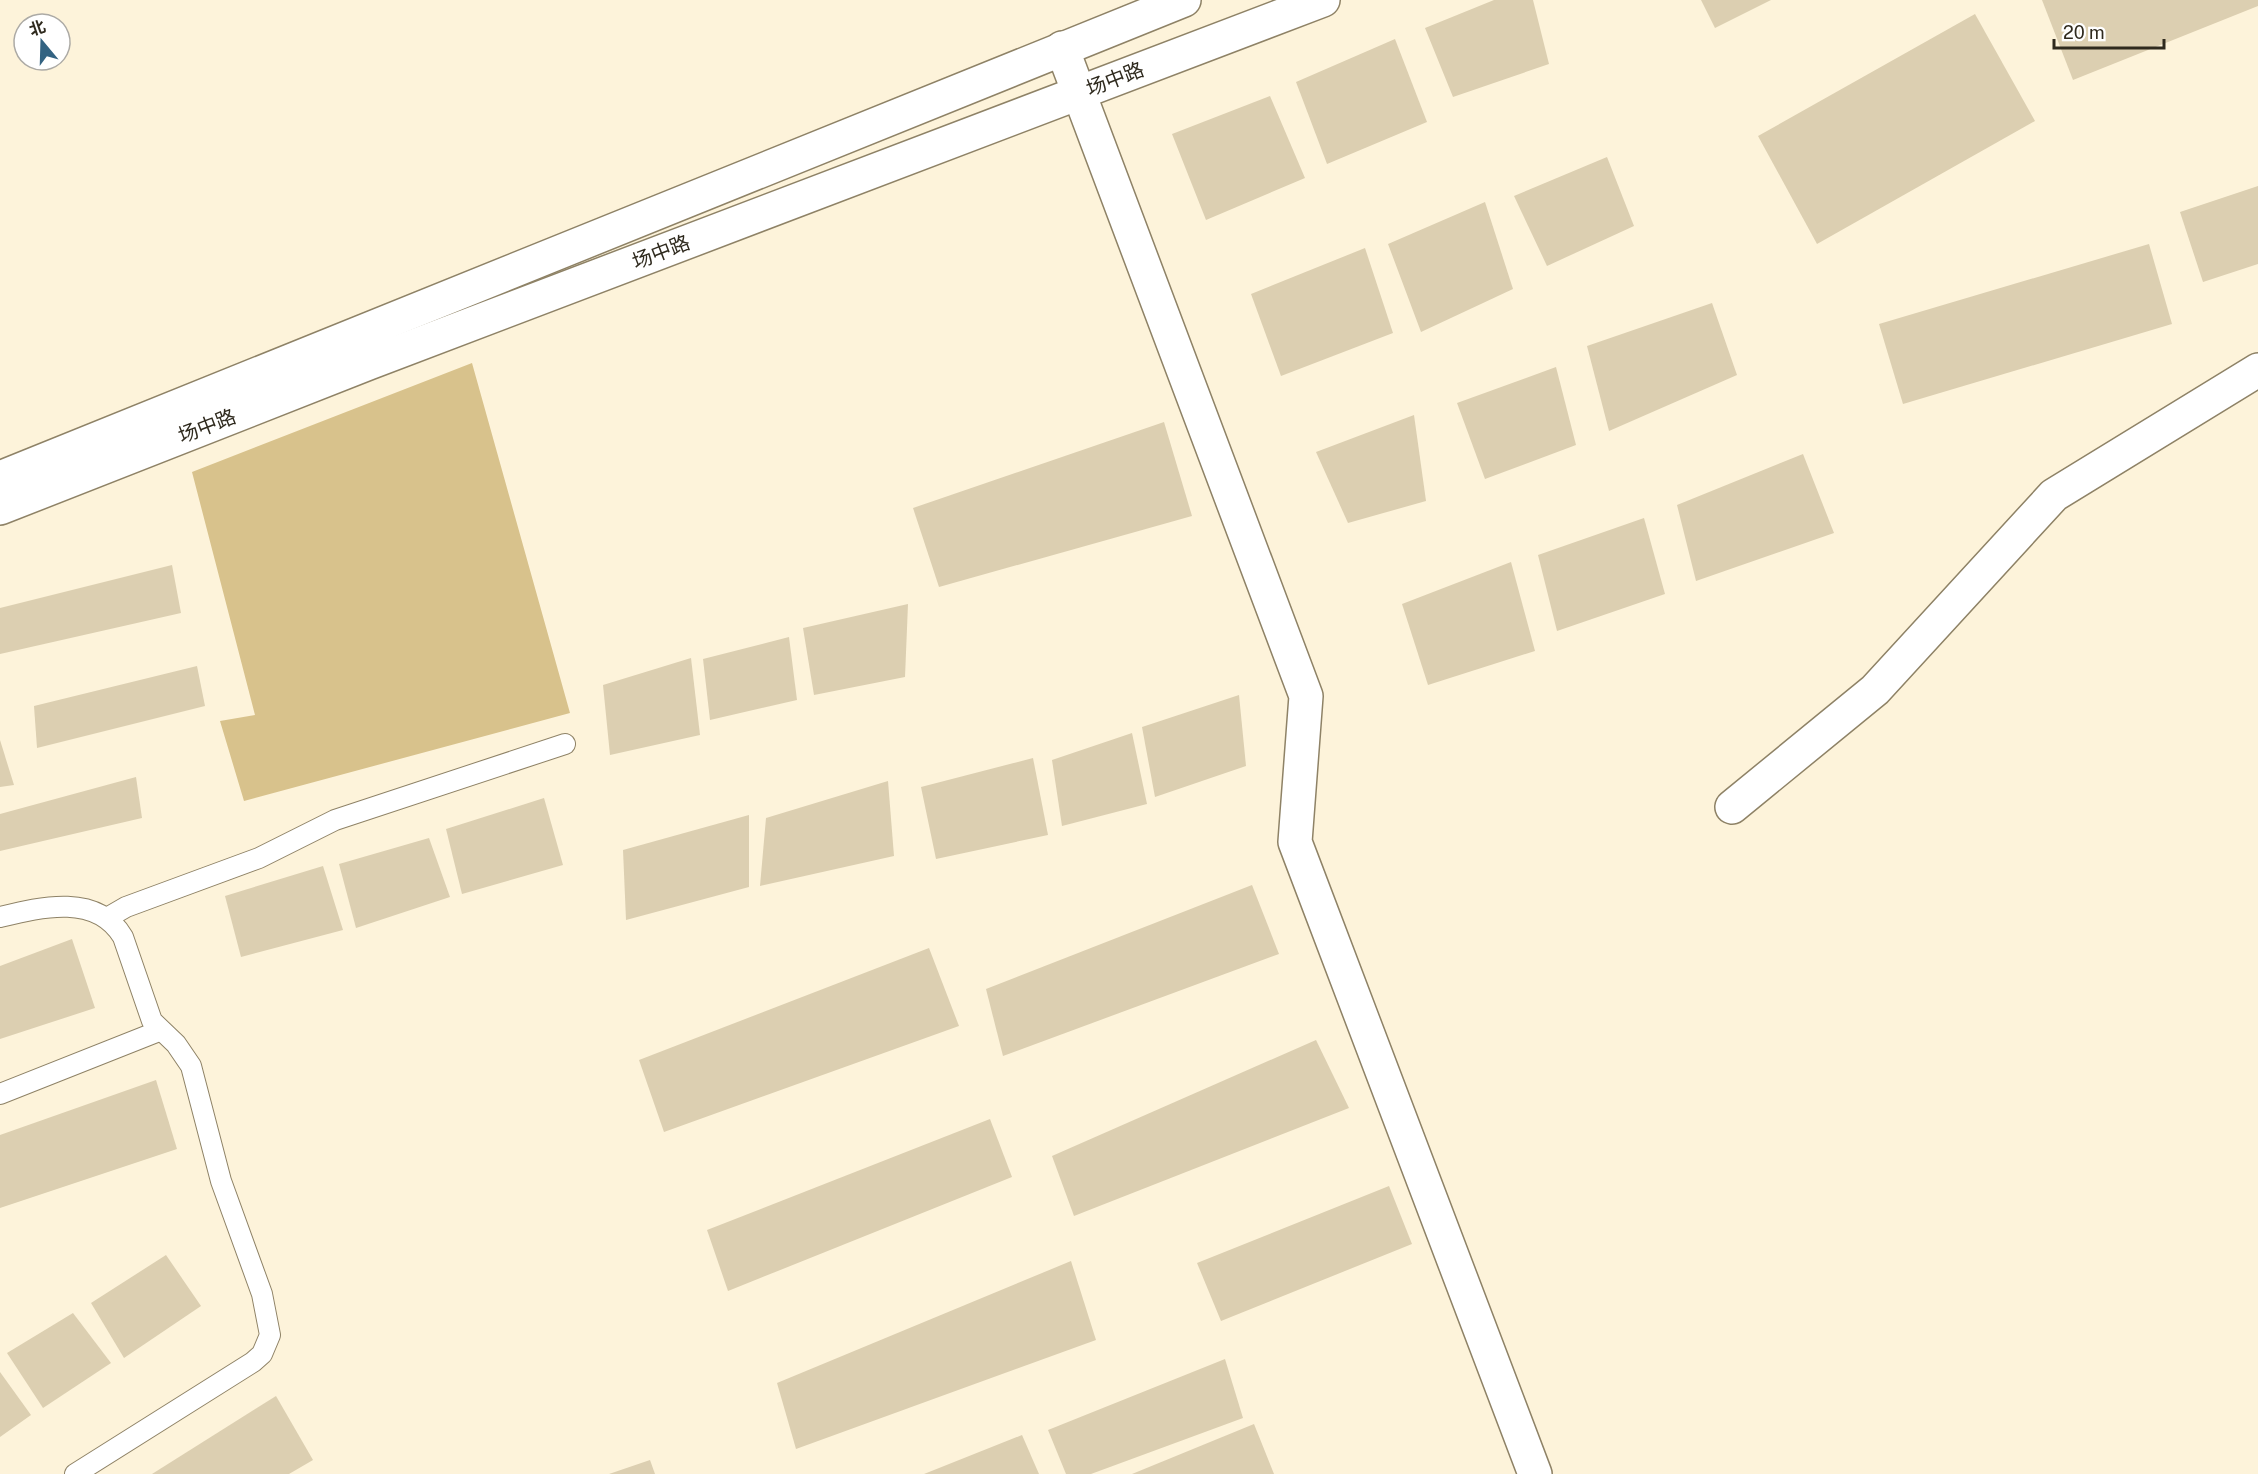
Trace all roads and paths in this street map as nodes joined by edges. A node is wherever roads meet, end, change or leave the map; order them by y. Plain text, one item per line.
1 (1184, 0) edge
2 (1323, 0) edge
3 (1062, 48) junction
4 (1079, 93) junction
5 (2258, 370) edge
6 (0, 478) edge
7 (0, 508) edge
8 (565, 744) dead end
9 (1731, 807) dead end
10 (0, 917) edge
11 (107, 918) junction
12 (159, 1031) junction
13 (0, 1094) edge
14 (75, 1474) edge
15 (1535, 1474) edge

1 - 3 main road, 场中路
2 - 4 main road, 场中路
3 - 4 main road
3 - 6 main road, 场中路
4 - 7 main road, 场中路
4 - 15 main road
5 - 9 main road
8 - 11 lane
10 - 11 lane
11 - 12 lane
12 - 13 lane
12 - 14 lane

